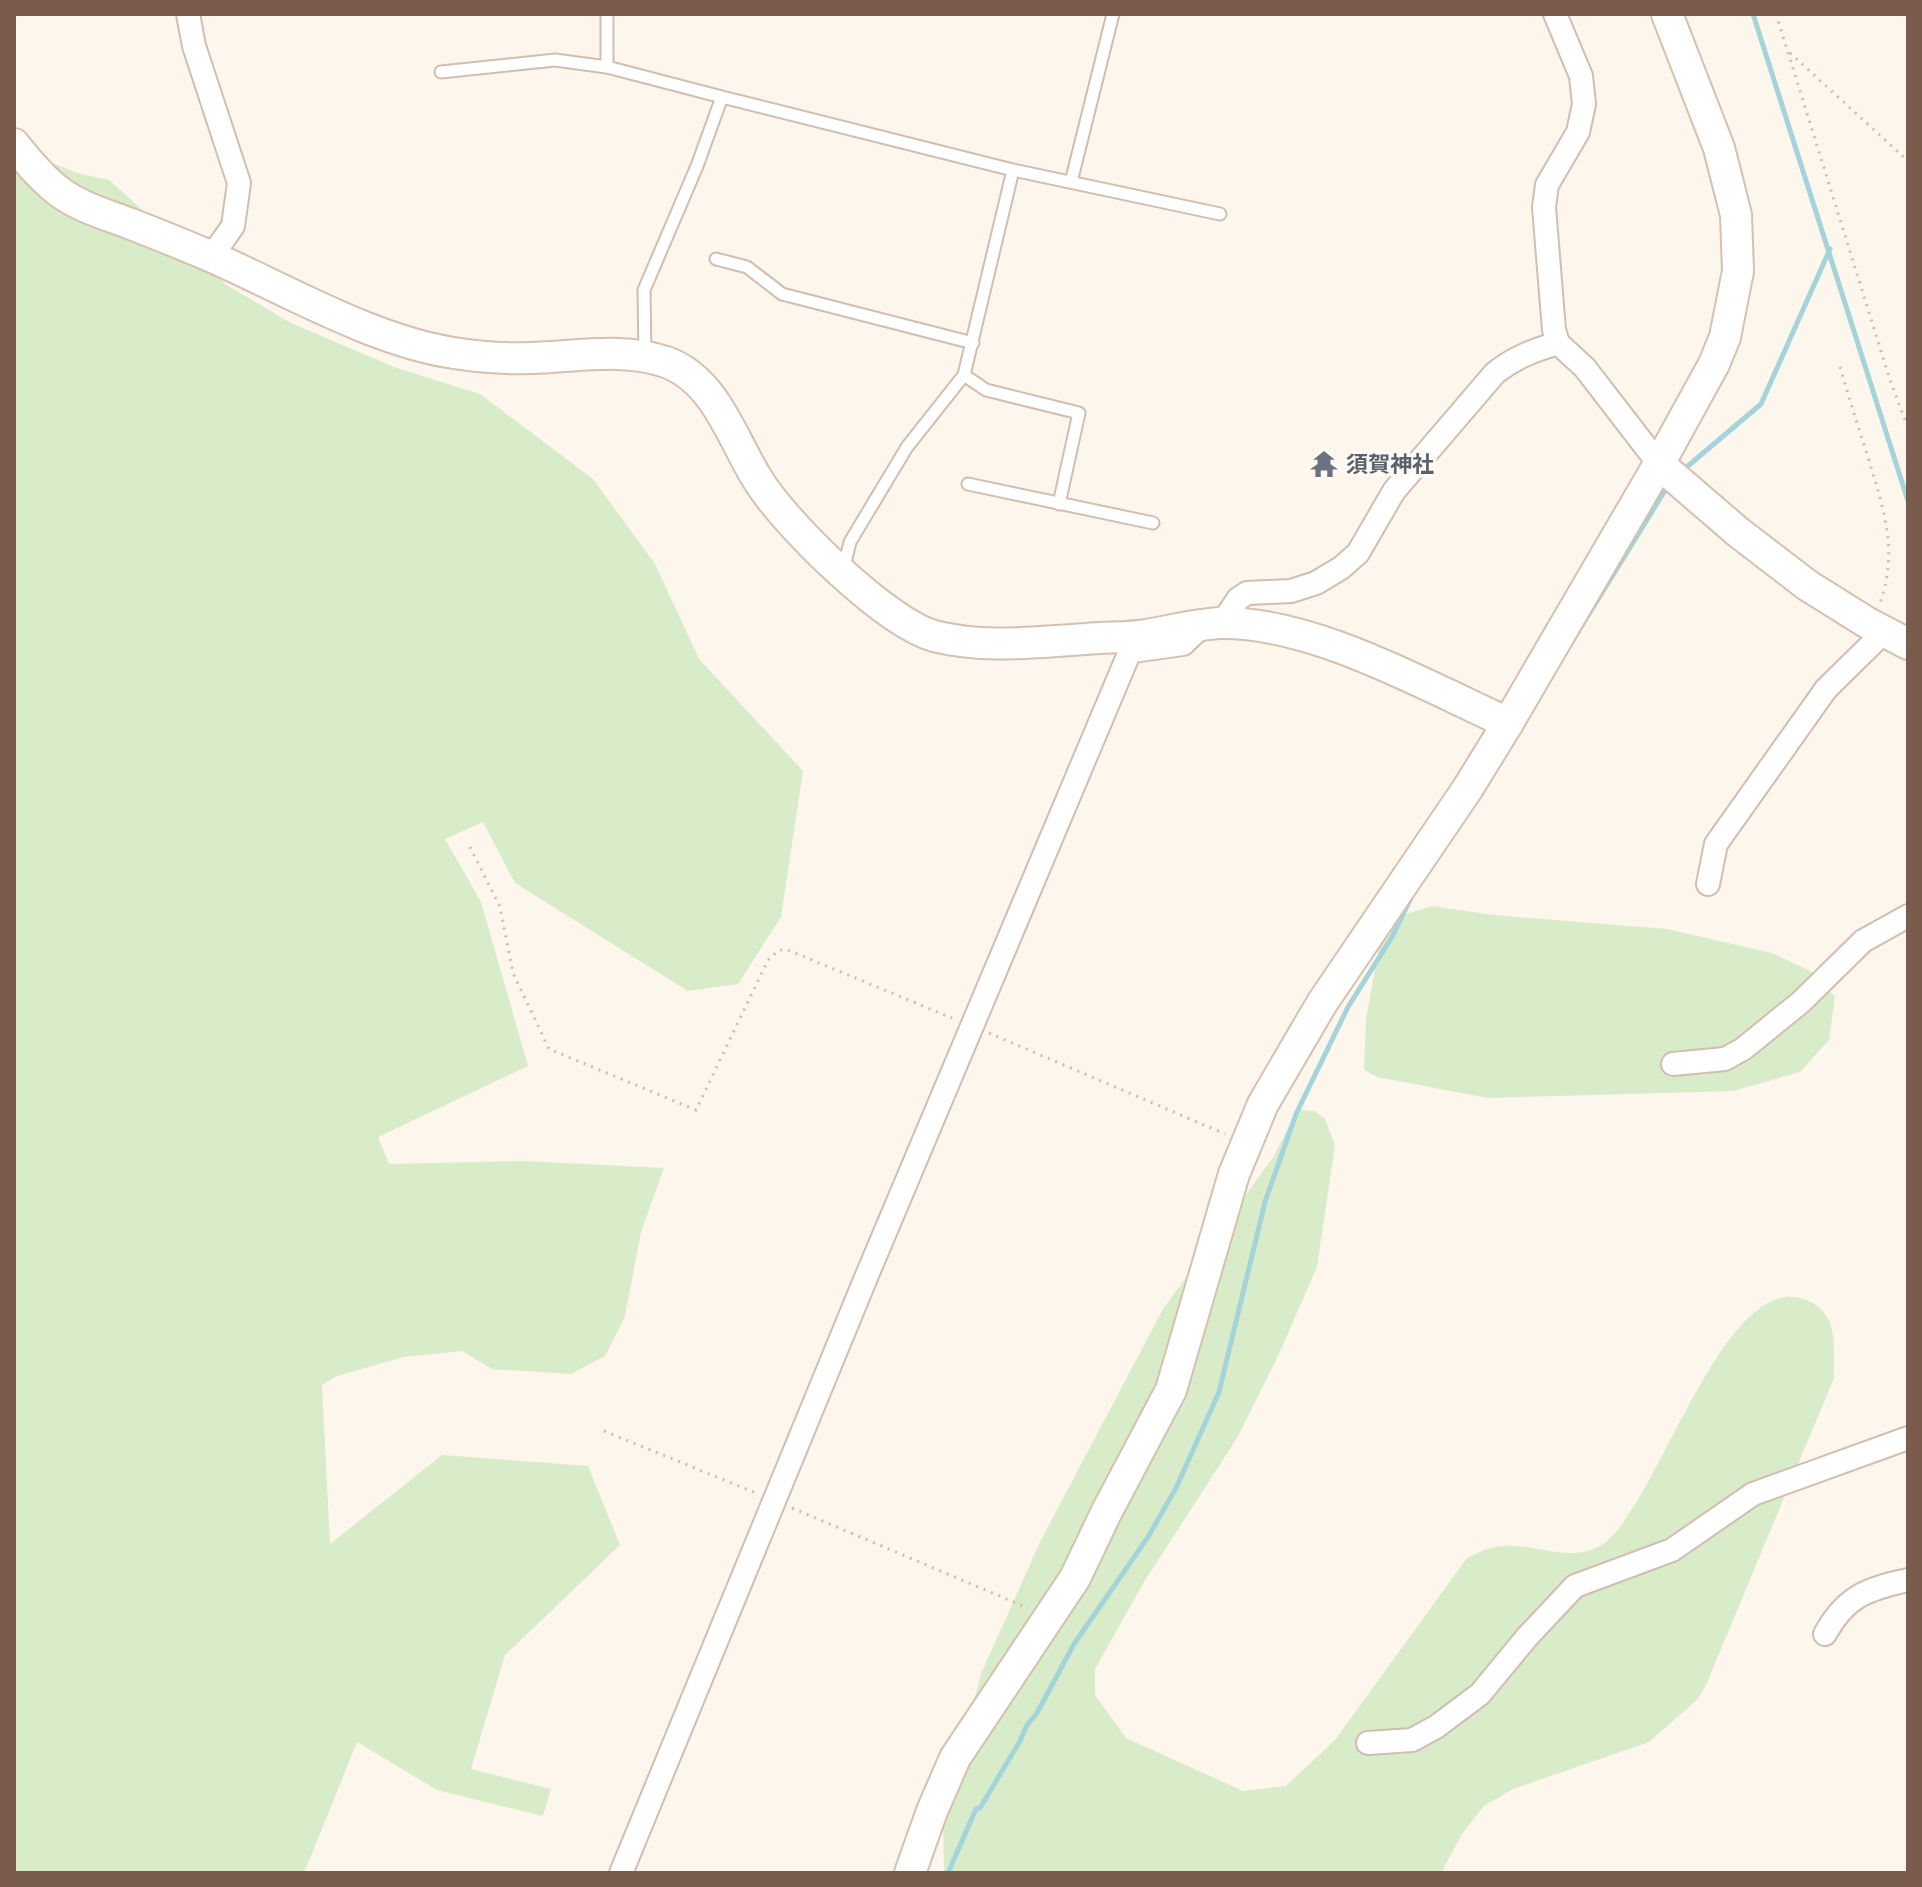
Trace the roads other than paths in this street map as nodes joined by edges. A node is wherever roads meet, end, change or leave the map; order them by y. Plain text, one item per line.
1 (188, 14) edge
2 (607, 14) edge
3 (1113, 14) edge
4 (1555, 14) edge
5 (1667, 14) edge
6 (607, 67) junction
7 (441, 72) dead end
8 (722, 97) junction
9 (14, 144) edge
10 (1013, 170) junction
11 (1071, 182) junction
12 (1220, 214) dead end
13 (211, 257) junction
14 (716, 259) dead end
15 (973, 343) junction
16 (1558, 343) junction
17 (645, 357) junction
18 (964, 375) junction
19 (1659, 464) junction
20 (968, 484) dead end
21 (1059, 504) junction
22 (1153, 523) dead end
23 (842, 572) junction
24 (1212, 624) junction
25 (1888, 634) edge
26 (1508, 723) junction
27 (1708, 884) dead end
28 (1908, 916) edge
29 (1673, 1064) dead end
30 (1908, 1438) edge
31 (1908, 1580) edge
32 (1825, 1634) dead end
33 (1368, 1743) dead end
34 (621, 1873) edge
35 (910, 1873) edge

1 - 13 street
2 - 6 lane
3 - 11 lane
4 - 16 street
5 - 19 street
6 - 7 lane
6 - 8 lane
8 - 10 lane
8 - 17 lane
9 - 13 street
10 - 11 lane
10 - 15 lane
11 - 12 lane
13 - 17 street
14 - 15 lane
15 - 18 lane
16 - 19 street
16 - 24 street
17 - 23 street
18 - 21 lane
18 - 23 lane
19 - 25 street
19 - 26 street
20 - 21 lane
21 - 22 lane
23 - 24 street
24 - 26 street
24 - 34 street
25 - 27 street
26 - 35 street
28 - 29 street
30 - 33 street
31 - 32 street

